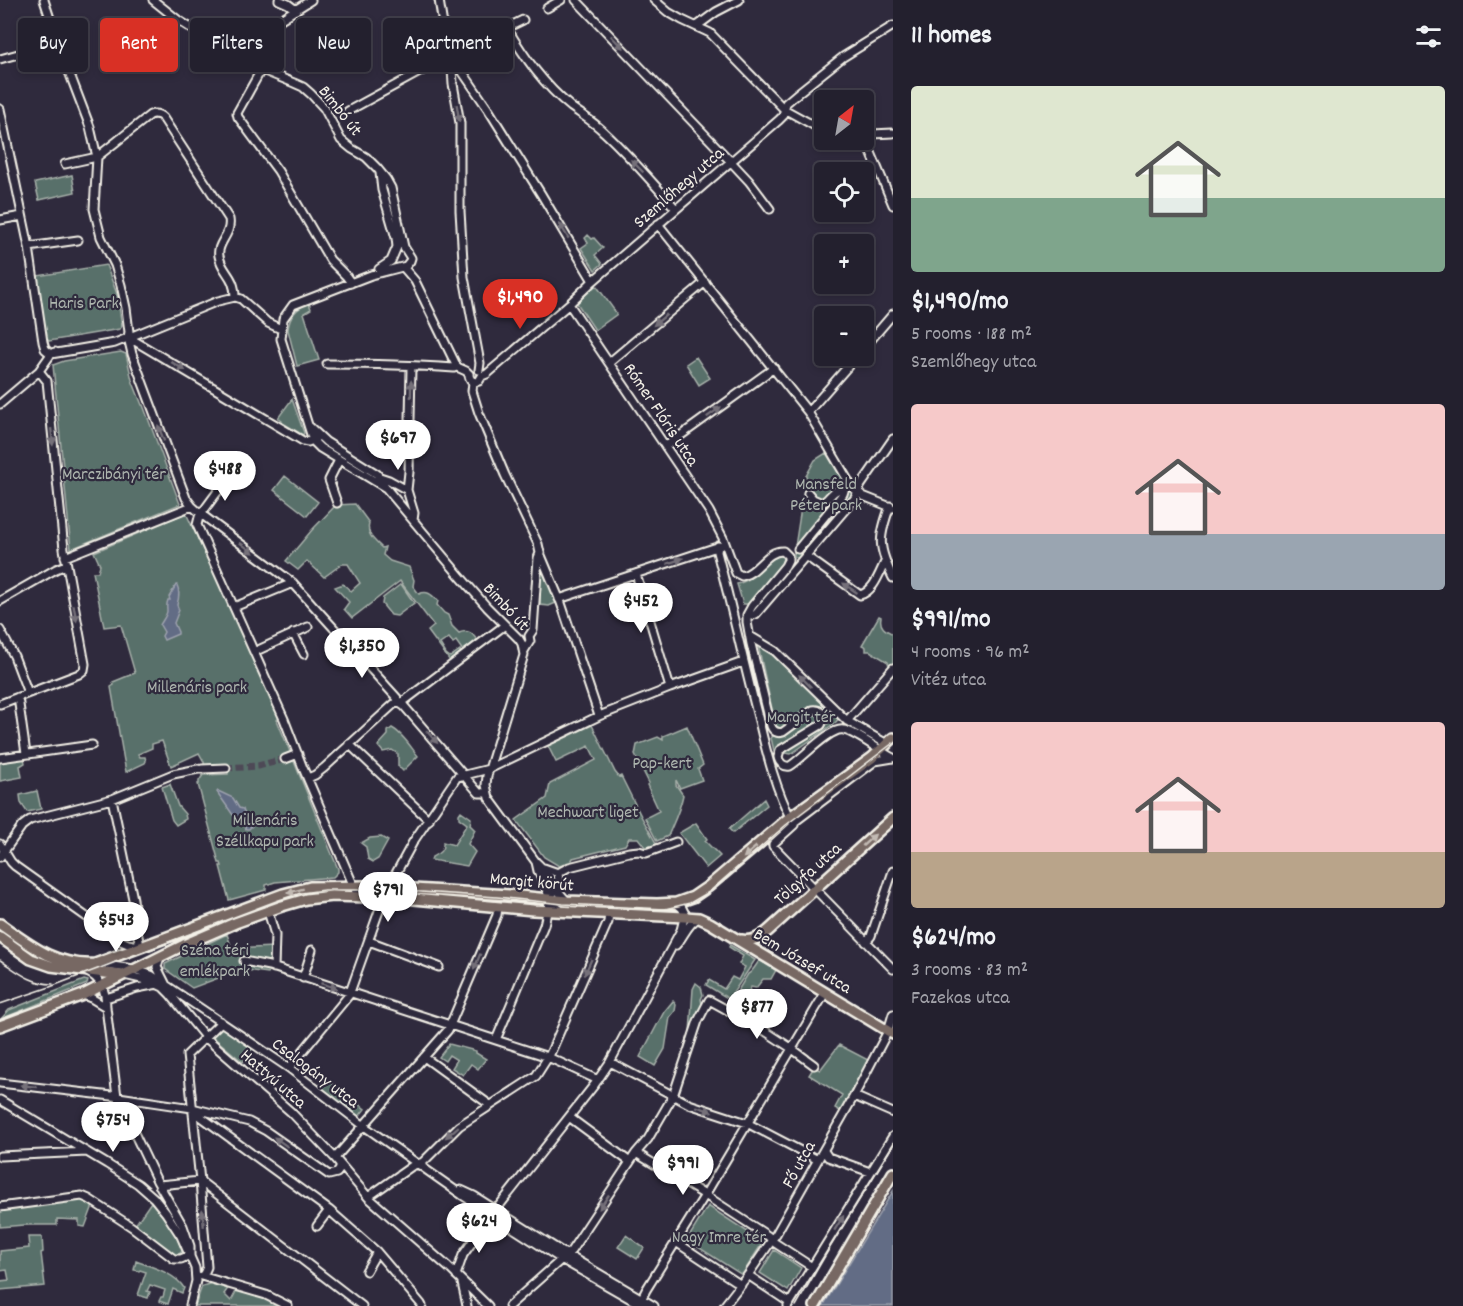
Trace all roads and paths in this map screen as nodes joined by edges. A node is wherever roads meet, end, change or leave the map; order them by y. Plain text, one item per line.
1 (44, 0) edge
2 (153, 0) edge
3 (279, 0) edge
4 (311, 0) edge
5 (439, 0) edge
6 (561, 0) edge
7 (576, 0) edge
8 (654, 0) edge
9 (739, 0) edge
10 (547, 8) dead end
11 (296, 10) junction
12 (50, 18) edge
13 (283, 18) edge
14 (442, 18) edge
15 (524, 20) dead end
16 (513, 25) edge
17 (697, 26) junction
18 (893, 26) edge
19 (190, 28) edge
20 (513, 37) edge
21 (18, 54) edge
22 (0, 59) edge
23 (69, 72) edge
24 (260, 72) edge
25 (266, 72) edge
26 (420, 72) edge
27 (452, 72) edge
28 (463, 72) edge
29 (0, 109) edge
30 (784, 109) junction
31 (348, 111) dead end
32 (814, 125) edge
33 (893, 132) edge
34 (874, 134) edge
35 (869, 150) edge
36 (97, 157) junction
37 (731, 161) junction
38 (64, 164) dead end
39 (381, 173) junction
40 (893, 205) edge
41 (676, 209) junction
42 (770, 209) dead end
43 (22, 216) junction
44 (0, 220) edge
45 (658, 224) junction
46 (78, 240) dead end
47 (28, 247) junction
48 (406, 251) junction
49 (394, 255) junction
50 (404, 266) junction
51 (371, 275) junction
52 (593, 281) junction
53 (705, 282) junction
54 (351, 283) junction
55 (235, 297) junction
56 (569, 304) junction
57 (893, 314) edge
58 (281, 328) junction
59 (874, 336) edge
60 (128, 337) junction
61 (51, 354) junction
62 (610, 362) junction
63 (327, 364) dead end
64 (848, 366) edge
65 (411, 367) junction
66 (457, 367) junction
67 (774, 368) junction
68 (39, 371) junction
69 (470, 374) junction
70 (480, 374) junction
71 (473, 382) junction
72 (0, 404) edge
73 (808, 412) junction
74 (316, 439) junction
75 (893, 439) edge
76 (666, 446) junction
77 (339, 460) junction
78 (229, 476) dead end
79 (380, 477) junction
80 (849, 482) junction
81 (386, 488) junction
82 (407, 490) junction
83 (844, 490) junction
84 (858, 491) junction
85 (807, 493) dead end
86 (337, 503) dead end
87 (192, 506) junction
88 (891, 507) edge
89 (201, 514) junction
90 (413, 520) junction
91 (722, 545) junction
92 (798, 549) dead end
93 (540, 553) junction
94 (806, 556) junction
95 (66, 561) junction
96 (885, 562) junction
97 (636, 574) junction
98 (893, 578) edge
99 (292, 583) junction
100 (559, 598) junction
101 (0, 601) edge
102 (234, 607) junction
103 (747, 615) junction
104 (734, 617) junction
105 (505, 625) junction
106 (308, 627) dead end
107 (0, 630) edge
108 (293, 633) junction
109 (529, 636) junction
110 (750, 636) junction
111 (519, 639) junction
112 (524, 651) junction
113 (254, 652) junction
114 (303, 654) dead end
115 (743, 662) junction
116 (893, 668) edge
117 (670, 688) junction
118 (28, 693) junction
119 (18, 697) junction
120 (398, 702) junction
121 (0, 704) edge
122 (599, 716) junction
123 (847, 721) junction
124 (349, 744) junction
125 (92, 745) dead end
126 (888, 745) edge
127 (26, 754) junction
128 (298, 754) junction
129 (0, 758) edge
130 (893, 758) edge
131 (285, 759) tunnel mouth
132 (226, 768) tunnel mouth
133 (489, 769) junction
134 (464, 774) junction
135 (308, 778) junction
136 (487, 793) junction
137 (112, 799) junction
138 (893, 818) edge
139 (429, 820) junction
140 (792, 820) junction
141 (676, 842) dead end
142 (1, 851) edge
143 (536, 862) junction
144 (543, 868) junction
145 (893, 871) edge
146 (558, 873) junction
147 (353, 885) junction
148 (389, 886) junction
149 (555, 889) junction
150 (814, 890) junction
151 (358, 896) junction
152 (384, 897) junction
153 (550, 899) junction
154 (567, 901) junction
155 (676, 903) junction
156 (498, 907) junction
157 (268, 911) junction
158 (548, 911) junction
159 (562, 911) junction
160 (609, 913) junction
161 (685, 917) junction
162 (699, 918) junction
163 (0, 924) edge
164 (0, 937) edge
165 (738, 940) junction
166 (369, 941) junction
167 (866, 942) junction
168 (140, 946) junction
169 (312, 950) dead end
170 (670, 952) junction
171 (160, 956) junction
172 (244, 962) dead end
173 (95, 964) junction
174 (439, 967) dead end
175 (274, 968) junction
176 (134, 969) junction
177 (893, 969) edge
178 (85, 971) junction
179 (121, 975) junction
180 (303, 978) junction
181 (162, 985) junction
182 (102, 986) junction
183 (350, 993) junction
184 (825, 993) junction
185 (83, 994) junction
186 (106, 998) junction
187 (106, 1007) junction
188 (893, 1014) edge
189 (220, 1022) junction
190 (451, 1024) junction
191 (0, 1026) edge
192 (891, 1031) edge
193 (204, 1037) junction
194 (496, 1040) junction
195 (791, 1048) junction
196 (549, 1056) junction
197 (424, 1057) junction
198 (610, 1062) junction
199 (814, 1065) dead end
200 (289, 1068) junction
201 (598, 1080) junction
202 (0, 1083) edge
203 (673, 1096) junction
204 (855, 1096) junction
205 (117, 1097) junction
206 (0, 1100) edge
207 (490, 1105) junction
208 (192, 1108) junction
209 (893, 1113) edge
210 (569, 1117) junction
211 (747, 1123) junction
212 (364, 1126) junction
213 (893, 1136) edge
214 (824, 1150) junction
215 (87, 1152) junction
216 (636, 1153) junction
217 (0, 1156) edge
218 (818, 1160) junction
219 (338, 1161) junction
220 (630, 1162) junction
221 (417, 1163) junction
222 (870, 1173) junction
223 (893, 1173) edge
224 (200, 1181) junction
225 (159, 1185) junction
226 (705, 1195) junction
227 (368, 1197) junction
228 (0, 1206) edge
229 (329, 1210) junction
230 (494, 1213) junction
231 (178, 1216) junction
232 (317, 1226) dead end
233 (176, 1228) junction
234 (773, 1240) junction
235 (676, 1242) junction
236 (377, 1252) junction
237 (190, 1255) junction
238 (564, 1257) junction
239 (812, 1267) junction
240 (366, 1271) dead end
241 (748, 1275) junction
242 (200, 1276) junction
243 (459, 1278) junction
244 (741, 1285) junction
245 (640, 1304) edge
246 (789, 1304) edge
247 (190, 1305) edge
248 (288, 1306) edge
249 (362, 1306) edge
250 (422, 1306) edge
251 (466, 1306) edge
252 (488, 1306) edge
253 (508, 1306) edge
254 (654, 1306) edge
255 (724, 1306) edge
256 (815, 1306) edge

1 - 12 street
2 - 19 street
3 - 11 street
4 - 11 street
5 - 14 street
6 - 10 street
7 -> 37 street
8 - 17 street
9 - 17 street
11 - 13 street
15 - 16 street
17 - 30 street
18 - 30 street, Szemlőhegy utca
41 -> 20 street
21 - 22 street
23 - 36 street
24 - 54 street
25 - 39 street, Bimbó út
26 - 31 street
27 -> 70 street
52 -> 28 street
29 - 43 street
30 - 32 street
30 - 37 street, Szemlőhegy utca
33 - 34 street
35 - 40 street
36 - 38 street
36 - 55 street
36 - 60 street
37 - 41 street, Szemlőhegy utca
37 - 42 street
39 - 48 street, Bimbó út
39 - 49 street
41 - 45 street, Szemlőhegy utca
43 - 44 street
43 - 47 street
45 - 52 street, Szemlőhegy utca
45 - 53 street
46 - 47 street
47 - 61 street
48 - 49 street
48 - 50 street, Bimbó út
49 - 50 street
49 - 51 street
50 - 51 street
50 - 66 street
51 - 54 street
52 - 56 street, Szemlőhegy utca
53 -> 62 street
53 - 67 street
54 - 58 street
55 - 58 street
55 - 60 street
56 - 62 street, Rómer Flóris utca
56 - 70 street, Szemlőhegy utca
57 - 59 street
58 - 74 street, Bimbó út
60 - 61 street
60 -> 74 street
87 -> 60 street
61 - 68 street
62 - 76 street, Rómer Flóris utca
63 - 65 street
64 - 73 street
65 - 66 street
82 -> 65 street
66 - 69 street
67 - 73 street
76 -> 67 street
68 - 72 street
68 -> 95 street
69 - 70 street
69 - 71 street
70 - 71 street
71 - 93 street
73 - 80 street
74 - 77 street, Bimbó út
74 - 79 street, Bimbó út
75 - 84 street
76 - 91 street, Rómer Flóris utca
77 - 81 street, Bimbó út
77 - 86 street
78 - 89 street
79 - 81 street, Bimbó út
79 - 82 street
80 - 83 street
80 - 84 street
81 - 90 street, Bimbó út
82 - 90 street
83 - 85 street
83 - 92 street
84 - 88 street
84 - 94 street
87 - 89 street
87 - 95 street
88 - 96 street
89 -> 99 street
89 - 102 street
90 - 105 street, Bimbó út
97 -> 91 street
91 - 103 street, Rómer Flóris utca
91 - 104 street, Rómer Flóris utca
93 - 100 street
93 - 109 street
96 -> 94 street
94 - 103 street
95 - 101 street
95 -> 118 street
96 - 98 street
97 - 100 street
97 - 117 street
99 - 102 street
99 - 120 street
100 - 122 street
102 - 113 street
103 - 104 street
103 - 110 street
104 - 115 street, Rómer Flóris utca
105 - 111 street, Bimbó út
105 - 120 street
106 - 108 street
107 - 118 street
108 - 113 street
108 - 114 street
109 - 111 street
109 - 112 street
123 -> 110 street
110 - 126 street
111 - 112 street, Bimbó út
112 - 133 street, Bimbó út
113 - 128 street
115 - 117 street
115 - 140 street, Rómer Flóris utca
116 - 123 street
117 - 122 street
118 - 119 street
119 - 121 street
119 - 127 street
120 - 124 street
120 -> 134 street
122 - 133 street
123 - 126 street
124 - 135 street
124 - 139 street
125 - 127 street
126 - 130 street, Margit körút
126 - 140 main road, Margit körút
127 - 129 street
128 - 131 street
128 - 135 street
130 - 140 street, Margit körút
132 - 137 street
133 - 134 street
133 - 136 street, Bimbó út
134 - 136 street
134 - 139 street
135 - 147 street
136 - 143 street
137 - 142 street
137 - 168 street
150 -> 138 main road, Tölgyfa utca
139 - 148 street
140 - 150 street, Margit körút
140 -> 155 main road, Margit körút
141 - 146 street
142 - 168 street
143 - 144 street
143 - 153 street
144 - 146 street
144 - 149 street
145 - 167 street
146 - 149 street
147 - 148 main road, Margit körút
147 - 151 street
147 -> 168 main road, Margit körút
148 - 153 main road, Margit körút
149 - 153 street
149 - 154 street
150 - 165 main road, Tölgyfa utca
150 - 167 street
151 - 152 main road, Margit körút
151 - 157 main road, Margit körút
152 - 156 main road, Margit körút
152 - 166 street
153 - 154 main road, Margit körút
153 - 158 street
153 - 159 street
154 - 155 main road, Margit körút
155 - 161 street
156 - 158 main road, Margit körút
156 -> 190 street
157 - 171 main road, Margit körút
157 - 175 street
158 - 159 main road, Margit körút
158 - 194 street
159 - 160 main road, Margit körút
160 - 161 main road, Margit körút
160 -> 196 street
161 - 162 main road, Margit körút
161 - 170 street
162 - 165 main road, Bem József utca
162 - 170 street
163 - 173 main road
164 - 178 main road
165 - 184 main road, Bem József utca
166 - 174 street
166 - 183 street
167 - 177 street
168 - 173 main road, Margit körút
169 - 180 street
170 - 198 street
171 - 176 main road, Margit körút
171 - 181 street
172 - 175 street
173 - 176 street
175 - 180 street
176 - 179 main road, Margit körút
176 - 181 street
178 - 179 main road
178 - 182 street
179 - 181 street
179 - 182 main road, Margit körút
180 -> 183 street
181 - 186 street
181 - 189 street, Csalogány utca
181 - 193 street, Hattyú utca
182 - 185 main road, Margit körút
182 - 186 street
183 - 190 street
183 - 200 street
184 - 192 main road, Bem József utca
184 - 195 street
185 - 187 street
185 - 191 main road, Margit körút
186 - 187 street
187 - 205 street
188 - 192 street, Fő utca
189 - 193 street
189 - 200 street, Csalogány utca
190 - 194 street
190 - 197 street
192 - 204 street, Fő utca
193 - 208 street
193 - 219 street, Hattyú utca
194 - 196 street
195 - 199 street
195 - 203 street
195 - 211 street
196 - 201 street
196 - 207 street
197 - 207 street
197 - 212 street
198 - 201 street
198 - 203 street
200 - 212 street, Csalogány utca
201 - 210 street
205 -> 202 street
203 -> 211 street
203 - 216 street
204 - 209 street
204 - 214 street, Fő utca
205 - 208 street
205 - 225 street
206 - 215 street
207 -> 221 street
219 -> 208 street
208 - 224 street
208 - 229 street
210 - 220 street
210 - 230 street
211 - 218 street
211 - 226 street
212 - 219 street
212 - 221 street, Csalogány utca
213 - 222 street
214 - 218 street, Fő utca
214 - 222 street
215 - 217 street
215 - 233 street
216 - 220 street
216 - 226 street
218 - 234 street, Fő utca
219 - 227 street, Hattyú utca
220 -> 238 street
221 - 227 street
221 - 230 street, Csalogány utca
239 -> 222 street
223 - 256 main road
224 - 225 street
242 -> 224 street
224 - 249 street
225 - 231 street
226 - 234 street
226 - 235 street
227 - 243 street, Hattyú utca
228 - 237 street
229 - 232 street
229 - 236 street
230 - 238 street, Csalogány utca
230 - 243 street
231 - 233 street
231 - 237 street
233 - 237 street
234 - 239 street
234 - 241 street, Fő utca
235 - 244 street
235 - 245 street
236 - 240 street
236 - 250 street
237 - 242 street
238 - 245 street, Csalogány utca
238 - 253 street
239 - 246 street
241 - 244 street, Fő utca
241 - 246 street
242 - 247 street
242 - 248 street
243 - 251 street
243 - 252 street, Hattyú utca
244 - 255 street, Fő utca
245 - 254 street, Csalogány utca

